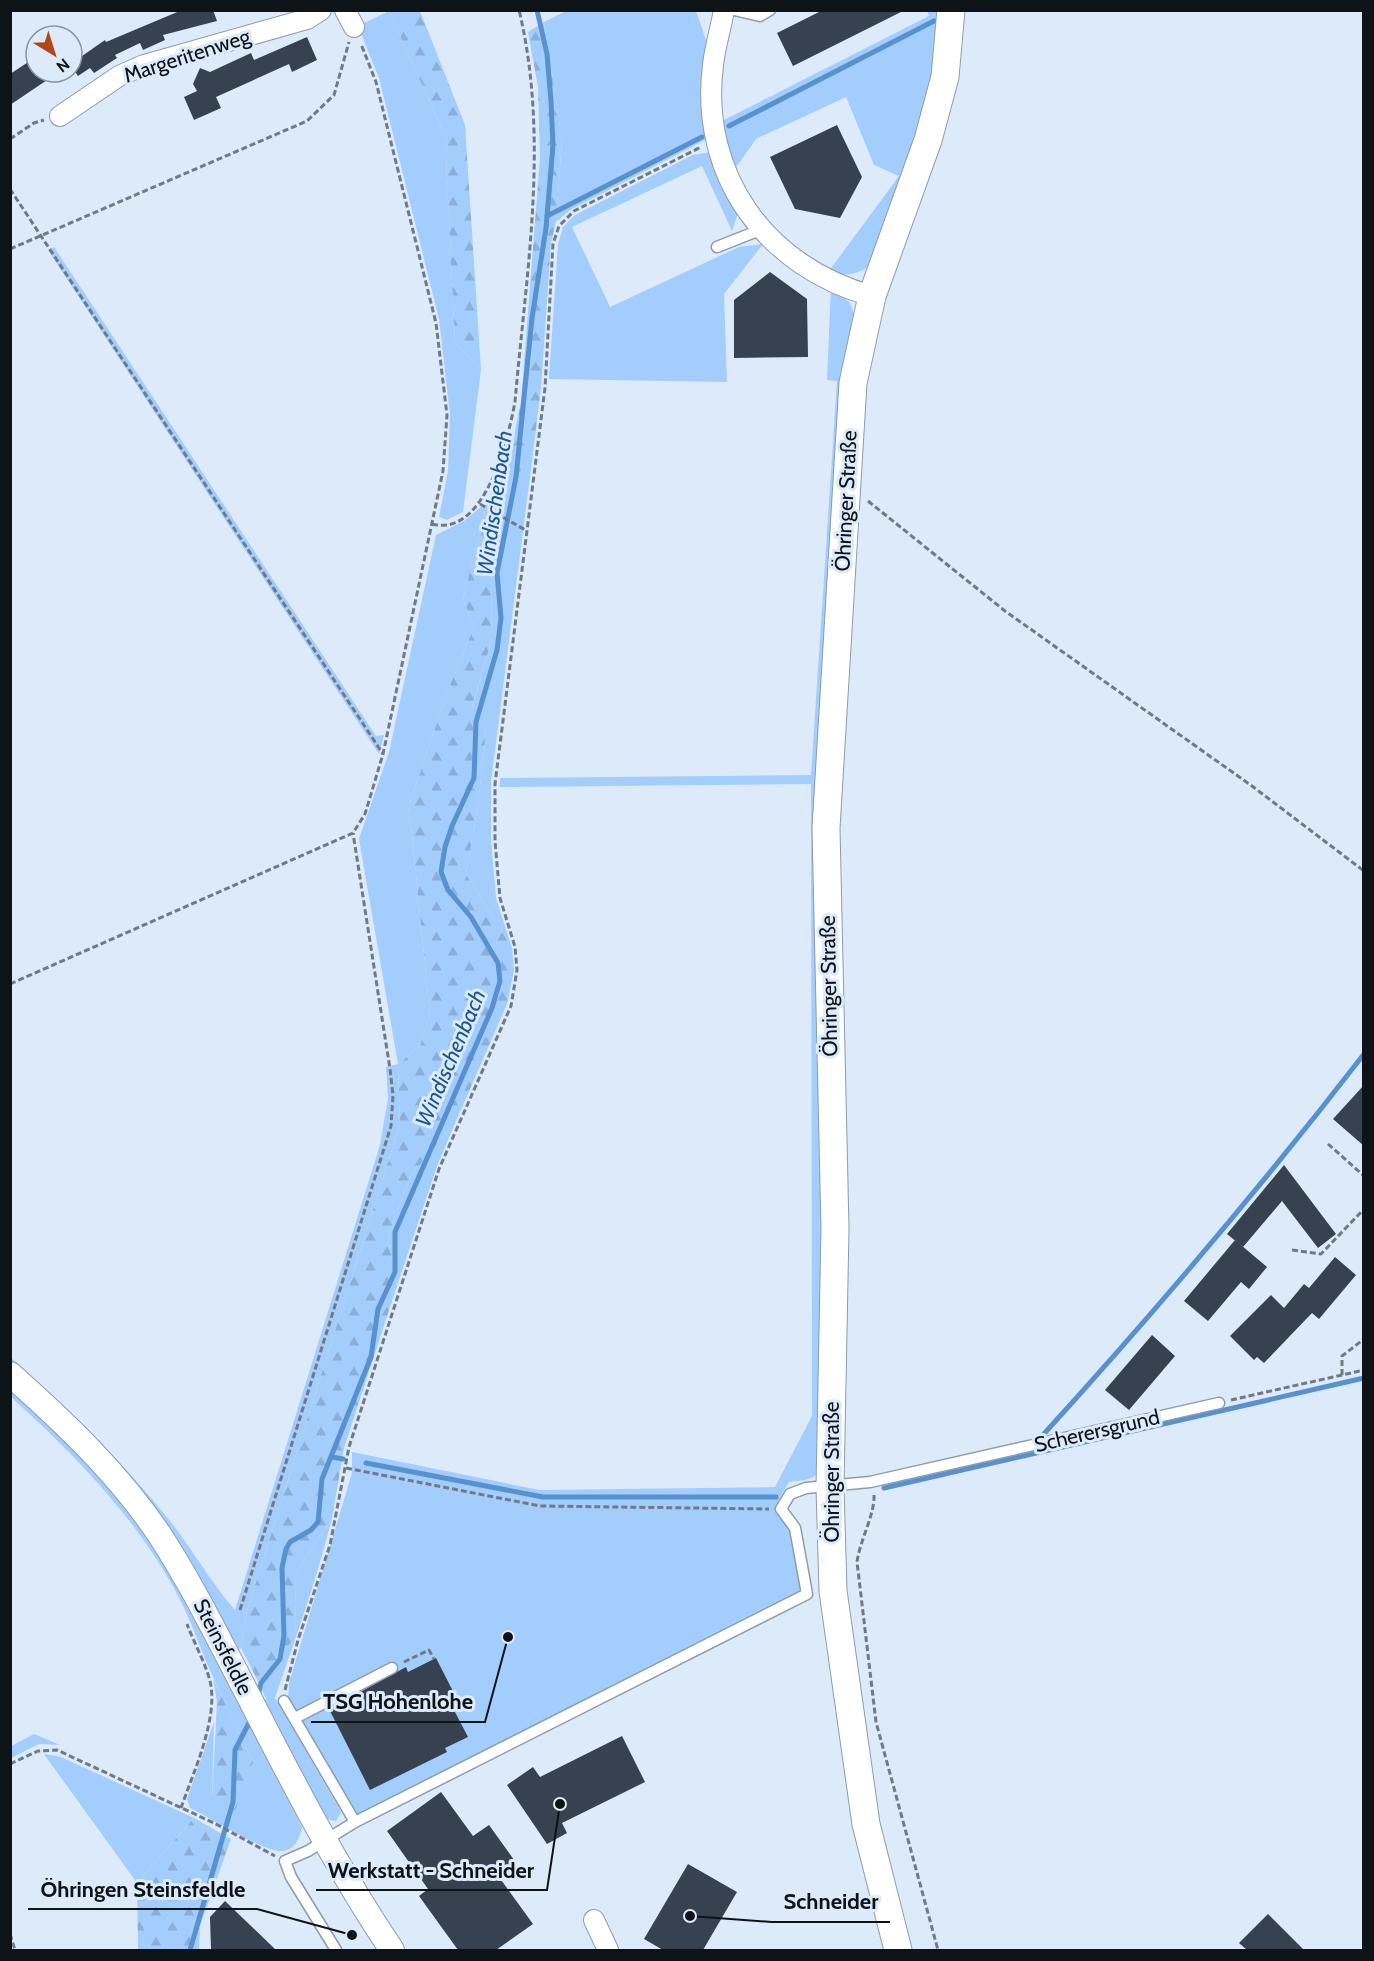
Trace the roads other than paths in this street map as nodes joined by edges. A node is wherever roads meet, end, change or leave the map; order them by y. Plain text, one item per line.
1 (321, 10) edge
2 (724, 10) edge
3 (734, 10) edge
4 (770, 10) edge
5 (949, 21) edge
6 (60, 116) road end
7 (760, 230) junction
8 (717, 246) dead end
9 (872, 296) junction
10 (10, 1374) edge
11 (1219, 1403) road end
12 (831, 1487) junction
13 (392, 1668) road end
14 (284, 1701) road end
15 (295, 1719) junction
16 (355, 1822) junction
17 (325, 1840) junction
18 (594, 1920) dead end
19 (336, 1950) edge
20 (392, 1950) edge
21 (608, 1950) edge
22 (898, 1950) edge

1 - 6 street, Margeritenweg
2 - 7 street
3 - 4 lane
5 - 9 main road, Öhringer Straße
7 - 8 lane
7 - 9 street
9 - 12 main road, Öhringer Straße
10 - 17 street, Steinsfeldle
11 - 12 lane, Scherersgrund
12 - 16 lane, Scherersgrund
12 - 22 main road, Öhringer Straße
13 - 15 lane
14 - 15 lane
15 - 16 lane
16 - 17 lane
17 - 19 lane
17 - 20 street, Steinsfeldle
18 - 21 street

